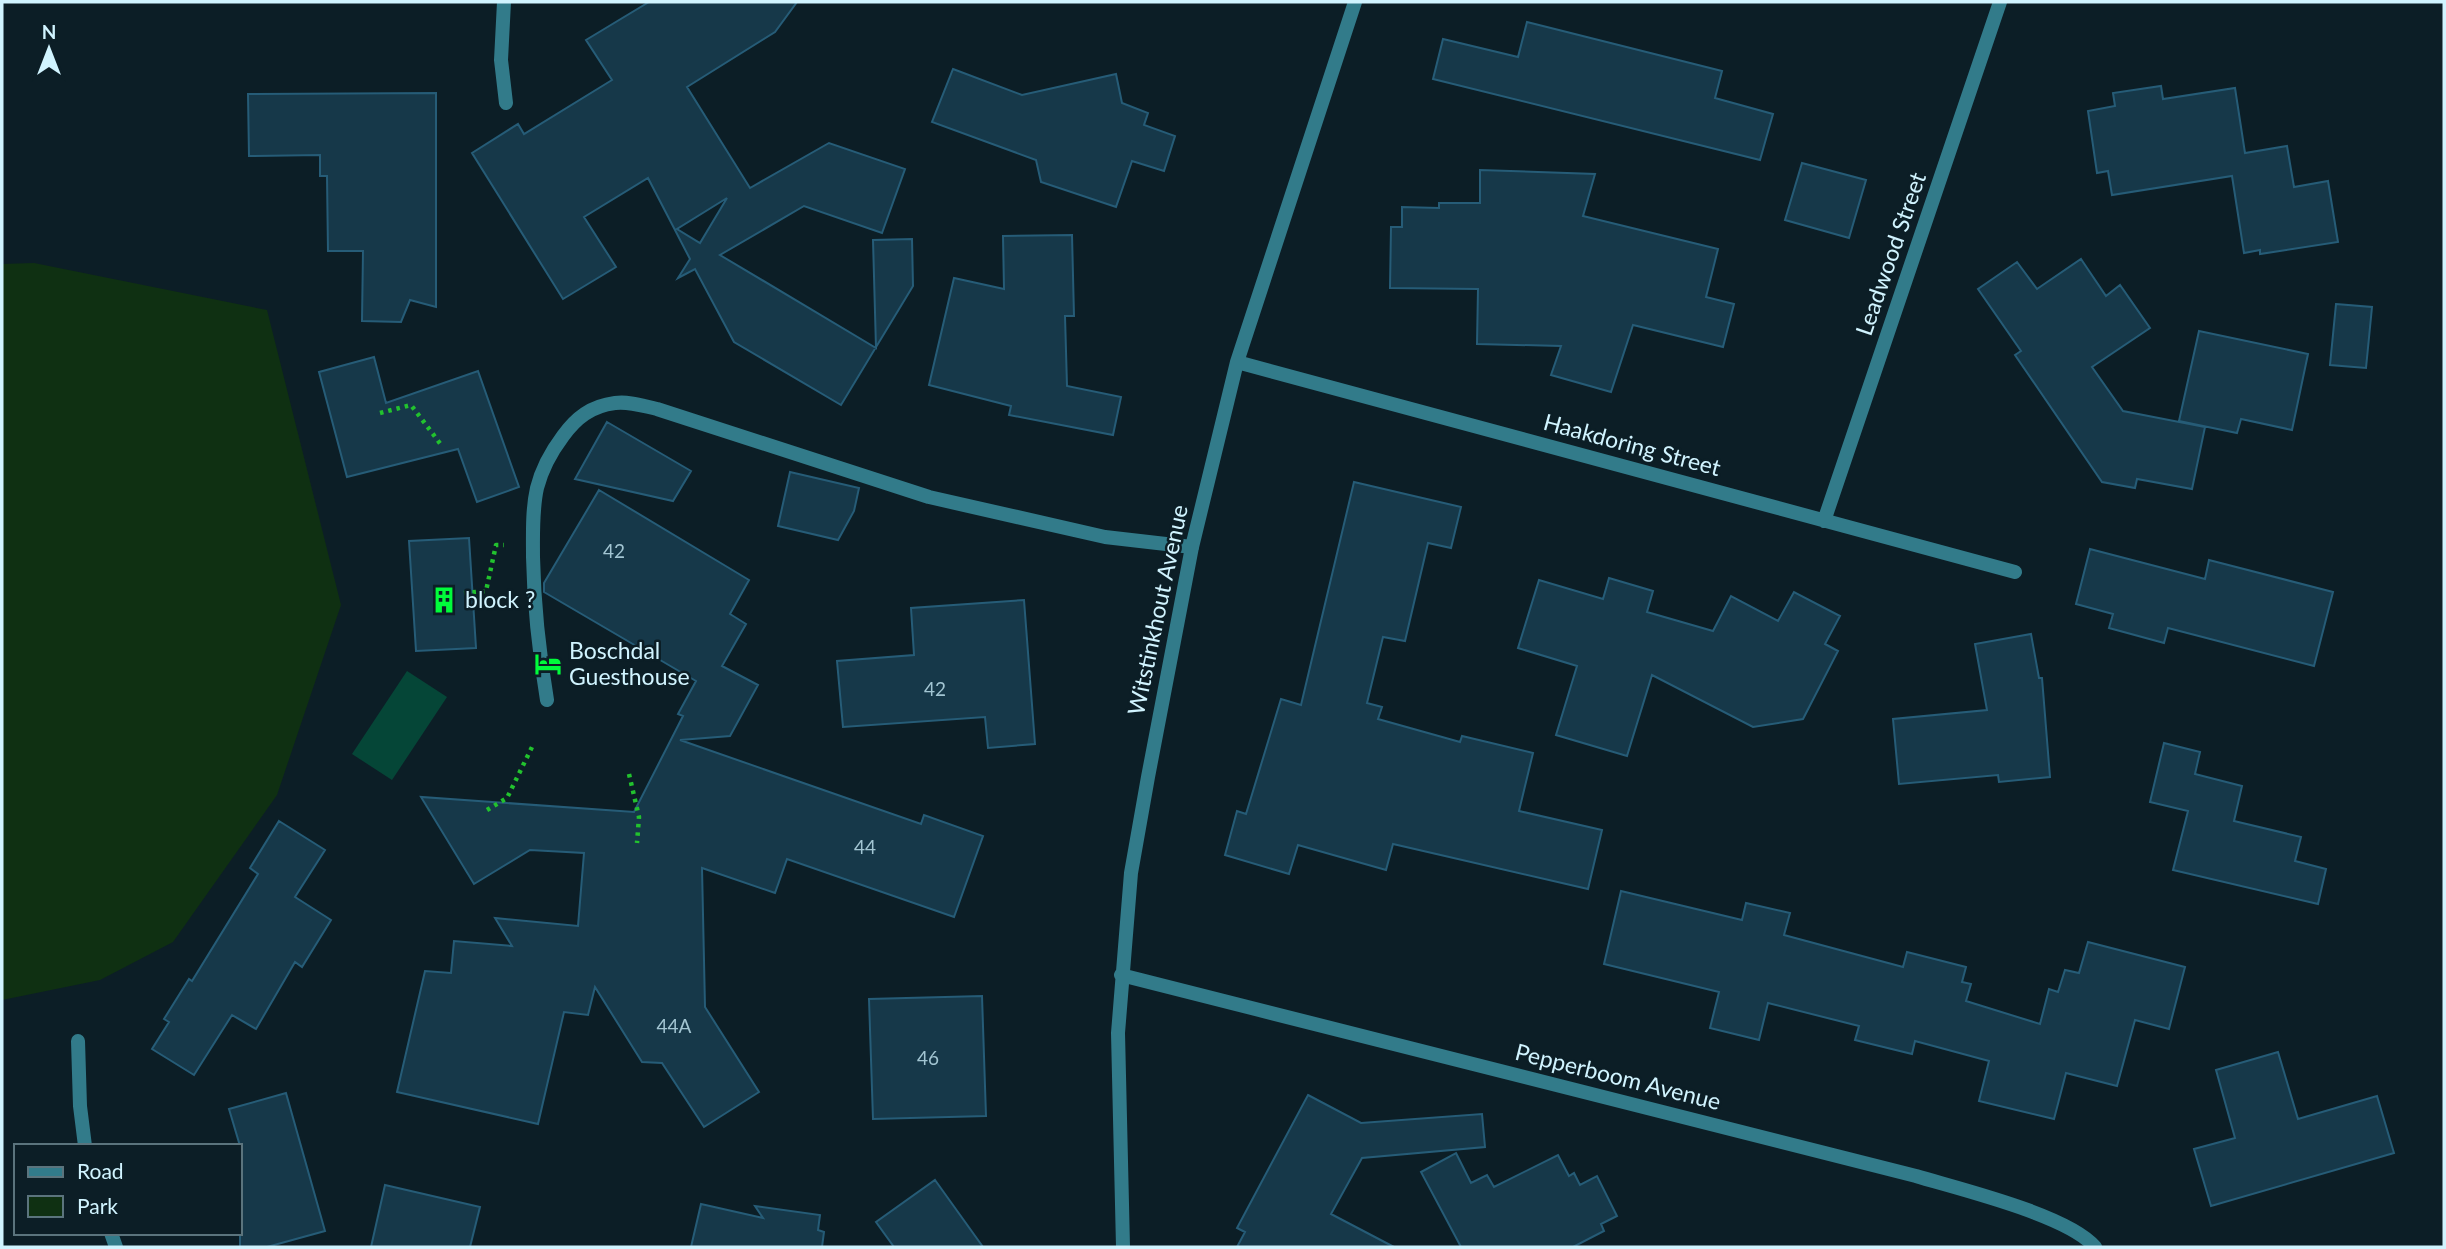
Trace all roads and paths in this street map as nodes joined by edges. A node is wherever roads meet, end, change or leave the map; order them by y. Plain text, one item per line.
1 (504, 2) edge
2 (1355, 2) edge
3 (2000, 2) edge
4 (506, 103) dead end
5 (1237, 362) junction
6 (380, 413) dead end
7 (442, 446) dead end
8 (1824, 521) junction
9 (515, 545) dead end
10 (1192, 547) junction
11 (2015, 572) dead end
12 (464, 593) dead end
13 (547, 700) dead end
14 (533, 745) dead end
15 (629, 774) dead end
16 (487, 810) dead end
17 (637, 843) dead end
18 (1121, 975) junction
19 (78, 1041) dead end
20 (85, 1144) edge
21 (1123, 1247) edge
22 (2095, 1247) edge

1 - 4 street
2 - 5 street, Witstinkhout Avenue
3 - 8 street, Leadwood Street
5 - 8 street, Haakdoring Street
5 - 10 street, Witstinkhout Avenue
6 - 7 path
8 - 11 street, Haakdoring Street
9 - 12 path
10 - 13 street
10 - 18 street, Witstinkhout Avenue
14 - 16 path
15 - 17 path
18 - 21 street, Witstinkhout Avenue
18 - 22 street, Pepperboom Avenue
19 - 20 street

